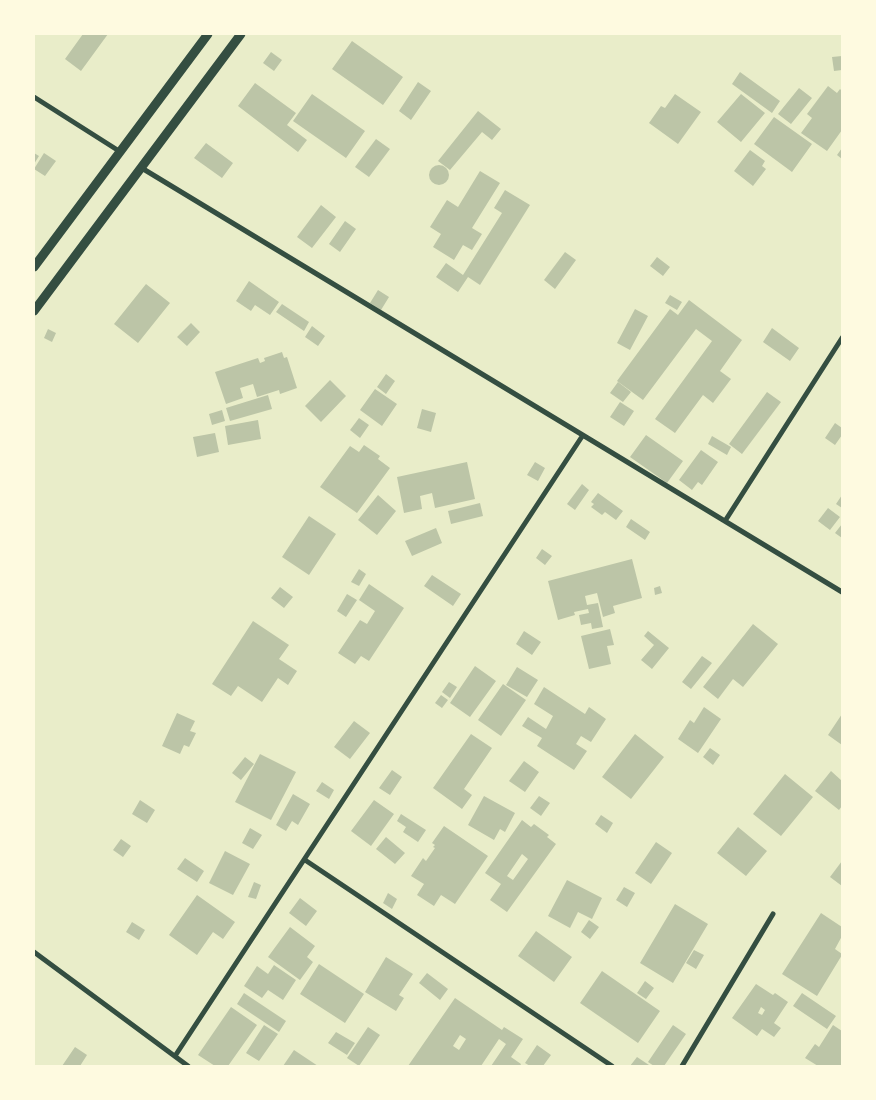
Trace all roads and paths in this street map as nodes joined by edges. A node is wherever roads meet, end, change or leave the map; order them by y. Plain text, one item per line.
1 (208, 34) edge
2 (241, 34) edge
3 (34, 97) edge
4 (119, 152) junction
5 (140, 167) junction
6 (34, 267) edge
7 (34, 311) edge
8 (842, 338) edge
9 (583, 435) junction
10 (724, 522) junction
11 (842, 592) edge
12 (304, 860) junction
13 (773, 914) dead end
14 (34, 952) edge
15 (175, 1056) junction
16 (188, 1066) edge
17 (612, 1066) edge
18 (682, 1066) edge

1 - 4 street
2 - 5 street
3 - 4 street
4 - 6 street
5 - 7 street
5 - 9 street
8 - 10 street
9 - 10 street
9 - 12 street
10 - 11 street
12 - 15 street
12 - 17 street
13 - 18 street
14 - 15 street
15 - 16 street

